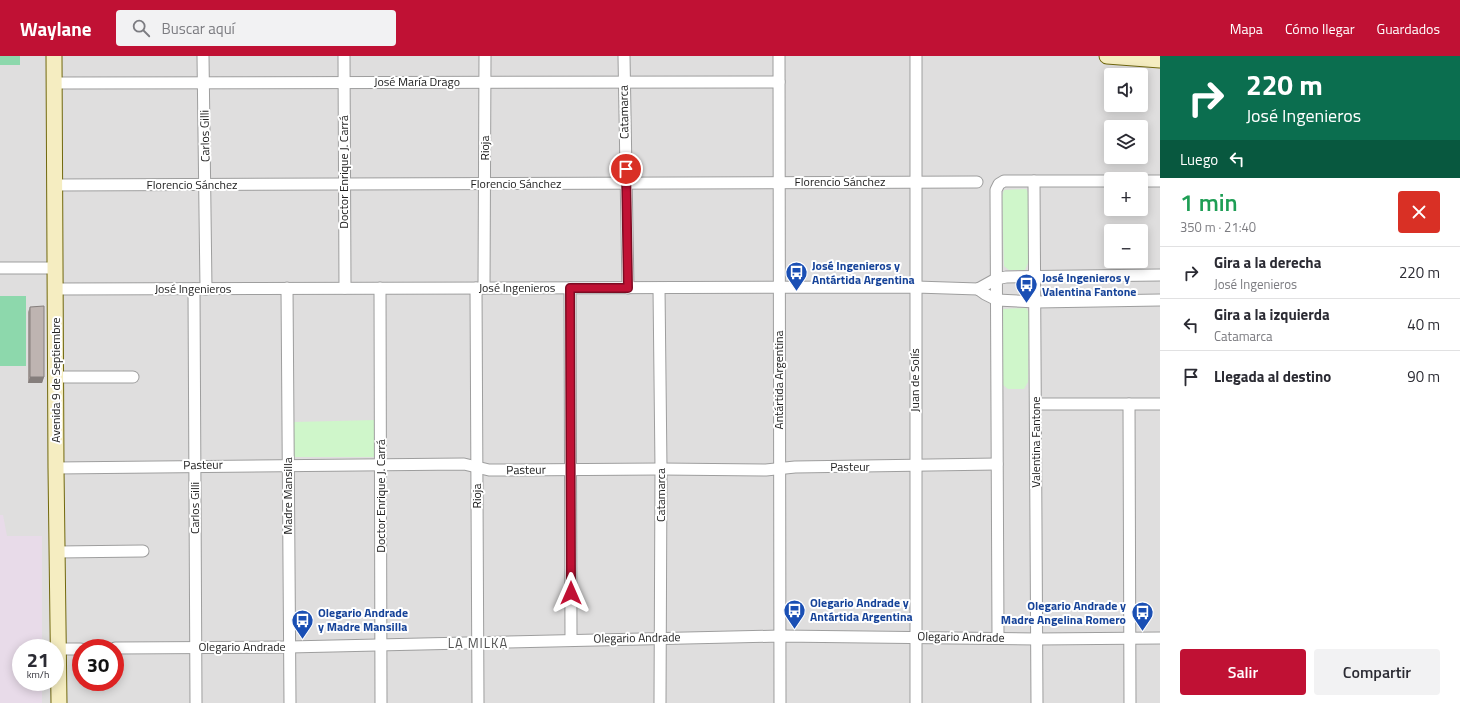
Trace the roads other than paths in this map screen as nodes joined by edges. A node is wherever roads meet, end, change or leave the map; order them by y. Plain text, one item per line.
1 (54, 56) edge
2 (203, 56) edge
3 (344, 56) edge
4 (485, 56) edge
5 (624, 56) edge
6 (779, 56) edge
7 (916, 56) edge
8 (1107, 56) edge
9 (1160, 60) edge
10 (344, 82) junction
11 (485, 82) junction
12 (624, 82) junction
13 (779, 82) junction
14 (54, 83) junction
15 (204, 83) junction
16 (1148, 180) edge
17 (1160, 180) edge
18 (1034, 181) junction
19 (1104, 181) edge
20 (916, 182) junction
21 (978, 182) dead end
22 (626, 183) junction
23 (779, 183) junction
24 (344, 184) junction
25 (485, 184) junction
26 (55, 185) junction
27 (205, 185) junction
28 (0, 268) edge
29 (55, 268) junction
30 (1160, 275) edge
31 (1035, 276) junction
32 (996, 279) junction
33 (779, 287) junction
34 (916, 287) junction
35 (287, 288) junction
36 (344, 288) junction
37 (380, 288) junction
38 (480, 288) junction
39 (570, 288) junction
40 (628, 288) junction
41 (659, 288) junction
42 (56, 289) junction
43 (194, 289) junction
44 (206, 289) junction
45 (978, 289) junction
46 (997, 300) junction
47 (1160, 300) edge
48 (1036, 302) junction
49 (56, 377) junction
50 (133, 377) dead end
51 (1036, 404) junction
52 (1129, 404) junction
53 (1160, 404) edge
54 (381, 464) junction
55 (997, 464) junction
56 (288, 465) junction
57 (195, 466) junction
58 (915, 466) junction
59 (477, 467) junction
60 (56, 468) junction
61 (571, 469) junction
62 (661, 469) junction
63 (780, 469) junction
64 (143, 551) dead end
65 (58, 552) junction
66 (780, 636) junction
67 (916, 637) junction
68 (660, 638) junction
69 (998, 638) junction
70 (1037, 638) junction
71 (1160, 638) edge
72 (59, 639) edge
73 (1130, 639) junction
74 (571, 640) junction
75 (478, 643) junction
76 (381, 645) junction
77 (196, 647) junction
78 (289, 647) junction
79 (124, 648) edge
80 (59, 691) edge
81 (59, 703) edge
82 (196, 703) edge
83 (290, 703) edge
84 (381, 703) edge
85 (478, 703) edge
86 (660, 703) edge
87 (780, 703) edge
88 (916, 703) edge
89 (1037, 703) edge
90 (1130, 703) edge

1 - 14 street, Avenida 9 de Septiembre
2 - 15 street, Carlos Gilli
3 - 10 street, Doctor Enrique J. Carrá
4 - 11 street, Rioja
5 - 12 street, Catamarca
6 - 13 street, Antártida Argentina
7 - 20 street, Juan de Solís
8 - 9 street
10 - 11 street, José María Drago
10 - 15 street, José María Drago
10 - 24 street, Doctor Enrique J. Carrá
11 - 12 street, José María Drago
11 - 25 street, Rioja
12 - 13 street, José María Drago
12 - 22 street, Catamarca
13 - 23 street, Antártida Argentina
14 - 15 street, José María Drago
14 - 26 street, Avenida 9 de Septiembre
15 - 27 street, Carlos Gilli
16 - 17 street
18 - 19 street
18 - 31 street, Valentina Fantone
18 - 32 street
20 - 21 street, Florencio Sánchez
20 - 23 street, Florencio Sánchez
20 - 34 street, Juan de Solís
22 - 23 street, Florencio Sánchez
22 - 25 street, Florencio Sánchez
22 - 40 street, Catamarca
23 - 33 street, Antártida Argentina
24 - 25 street, Florencio Sánchez
24 - 27 street, Florencio Sánchez
24 - 36 street, Doctor Enrique J. Carrá
25 - 38 street, Rioja
26 - 27 street, Florencio Sánchez
26 - 29 street, Avenida 9 de Septiembre
27 - 44 street, Carlos Gilli
28 - 29 street
29 - 42 street, Avenida 9 de Septiembre
30 - 31 street
31 - 32 street
31 - 48 street, Valentina Fantone
32 - 45 street
32 - 46 street
33 - 34 street, José Ingenieros
33 - 41 street, José Ingenieros
33 - 63 street, Antártida Argentina
34 - 45 street, José Ingenieros
34 - 58 street, Juan de Solís
35 - 36 street, José Ingenieros
35 - 44 street, José Ingenieros
35 - 56 street, Madre Mansilla
36 - 37 street, José Ingenieros
37 - 38 street, José Ingenieros
37 - 54 street, Doctor Enrique J. Carrá
38 - 39 street, José Ingenieros
38 - 59 street, Rioja
39 - 40 street, José Ingenieros
39 - 61 street
40 - 41 street, José Ingenieros
41 - 62 street, Catamarca
42 - 43 street, José Ingenieros
42 - 49 street, Avenida 9 de Septiembre
43 - 44 street, José Ingenieros
43 - 57 street, Carlos Gilli
45 - 46 street
46 - 48 street
46 - 55 street
47 - 48 street
48 - 51 street, Valentina Fantone
49 - 50 street
49 - 60 street, Avenida 9 de Septiembre
51 - 52 street
51 - 70 street, Valentina Fantone
52 - 53 street
52 - 73 street
54 - 56 street, Pasteur
54 - 59 street, Pasteur
54 - 76 street, Doctor Enrique J. Carrá
55 - 58 street, Pasteur
55 - 69 street
56 - 57 street, Pasteur
56 - 78 street, Madre Mansilla
57 - 60 street, Pasteur
57 - 77 street, Carlos Gilli
58 - 63 street, Pasteur
58 - 67 street, Juan de Solís
59 - 61 street, Pasteur
59 - 75 street, Rioja
60 - 65 street, Avenida 9 de Septiembre
61 - 62 street, Pasteur
61 - 74 street
62 - 63 street, Pasteur
62 - 68 street, Catamarca
63 - 66 street, Antártida Argentina
64 - 65 street
65 - 72 street, Avenida 9 de Septiembre
66 - 67 street, Olegario Andrade
66 - 68 street, Olegario Andrade
66 - 87 street, Antártida Argentina
67 - 69 street, Olegario Andrade
67 - 88 street, Juan de Solís
68 - 74 street, Olegario Andrade
68 - 86 street, Catamarca
69 - 70 street, Olegario Andrade
70 - 73 street, Olegario Andrade
70 - 89 street, Valentina Fantone
71 - 73 street, Olegario Andrade
73 - 90 street
74 - 75 street, Olegario Andrade
75 - 76 street, Olegario Andrade
75 - 85 street, Rioja
76 - 78 street, Olegario Andrade
76 - 84 street, Doctor Enrique J. Carrá
77 - 78 street, Olegario Andrade
77 - 79 street, Olegario Andrade
77 - 82 street, Carlos Gilli
78 - 83 street, Madre Mansilla
80 - 81 street, Avenida 9 de Septiembre

